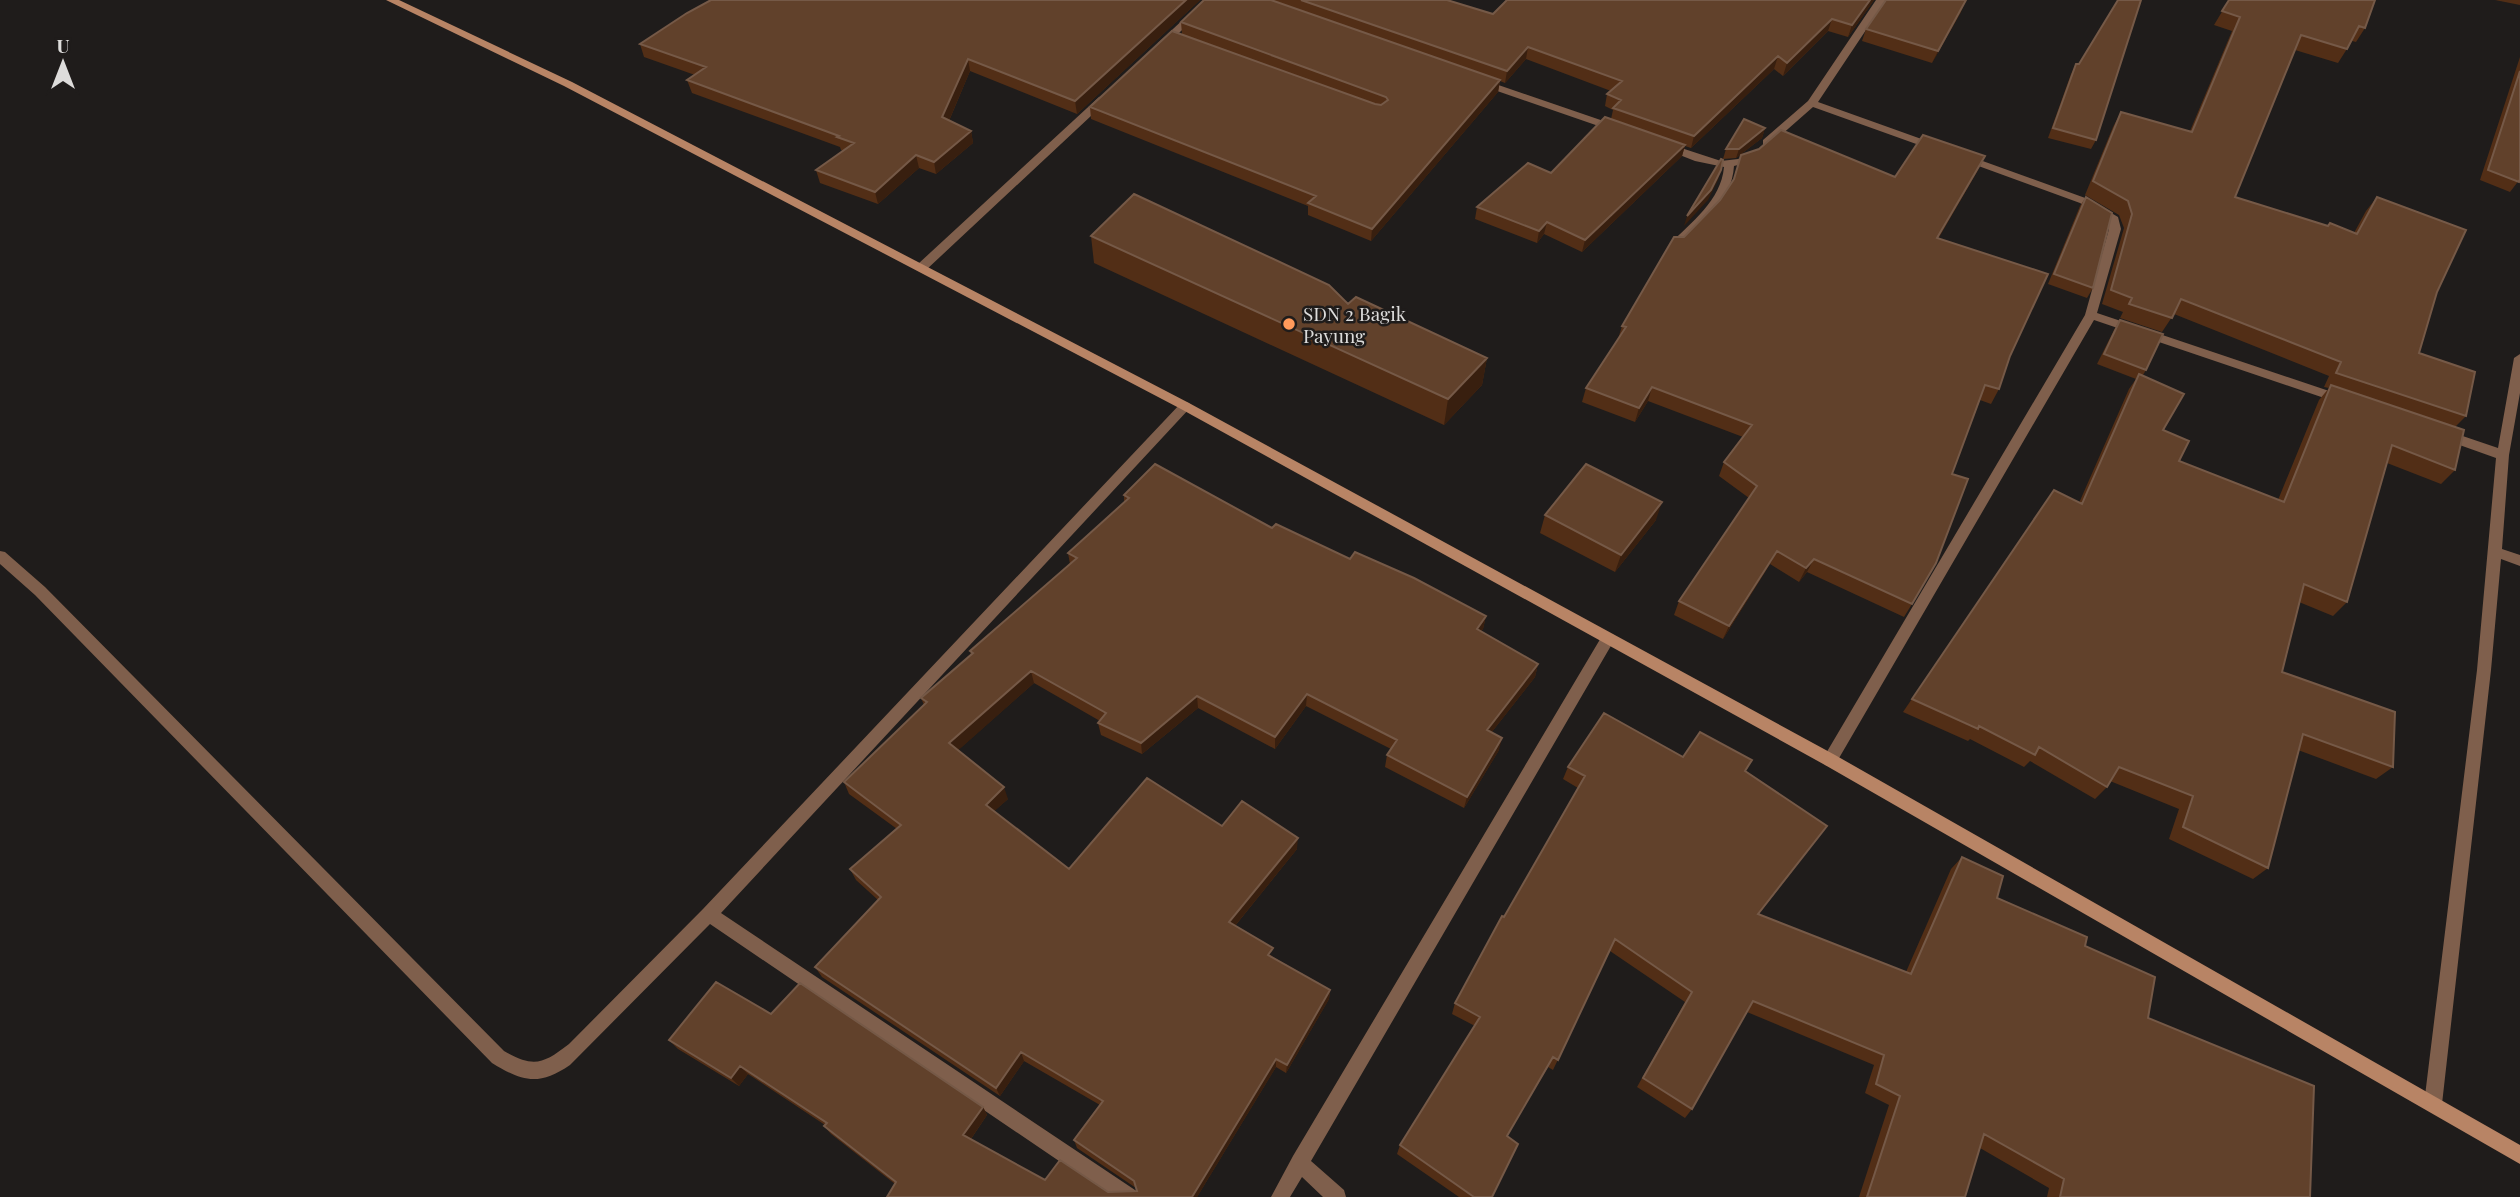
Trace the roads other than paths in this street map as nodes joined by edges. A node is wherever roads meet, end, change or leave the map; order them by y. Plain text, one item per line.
1 (391, 0) edge
2 (1209, 0) edge
3 (1881, 0) edge
4 (1170, 36) junction
5 (1183, 41) edge
6 (1150, 55) edge
7 (1468, 77) edge
8 (1110, 92) edge
9 (1812, 103) junction
10 (1622, 131) edge
11 (1661, 145) edge
12 (1729, 165) junction
13 (1674, 247) edge
14 (922, 267) junction
15 (2091, 315) junction
16 (2520, 358) edge
17 (2348, 402) edge
18 (1185, 407) junction
19 (2426, 428) edge
20 (2503, 454) junction
21 (2493, 551) junction
22 (0, 556) edge
23 (2520, 561) edge
24 (1607, 640) junction
25 (1829, 760) junction
26 (709, 914) junction
27 (2433, 1104) junction
28 (2520, 1154) edge
29 (1299, 1162) junction
30 (1128, 1197) edge
31 (1280, 1197) edge
32 (1337, 1197) edge

1 - 14 street
2 - 4 street
3 - 9 street
4 - 5 street
4 - 6 street
7 - 10 street
8 - 14 street
9 - 12 street
9 - 15 street
11 - 12 street
12 - 13 street
14 - 18 street
15 - 17 street
15 - 25 street
16 - 20 street
18 - 24 street
18 - 26 street
19 - 20 street
20 - 21 street
21 - 23 street
21 - 27 street
22 - 26 street
24 - 25 street
24 - 29 street
25 - 27 street
26 - 30 street
27 - 28 street
29 - 31 street
29 - 32 street

